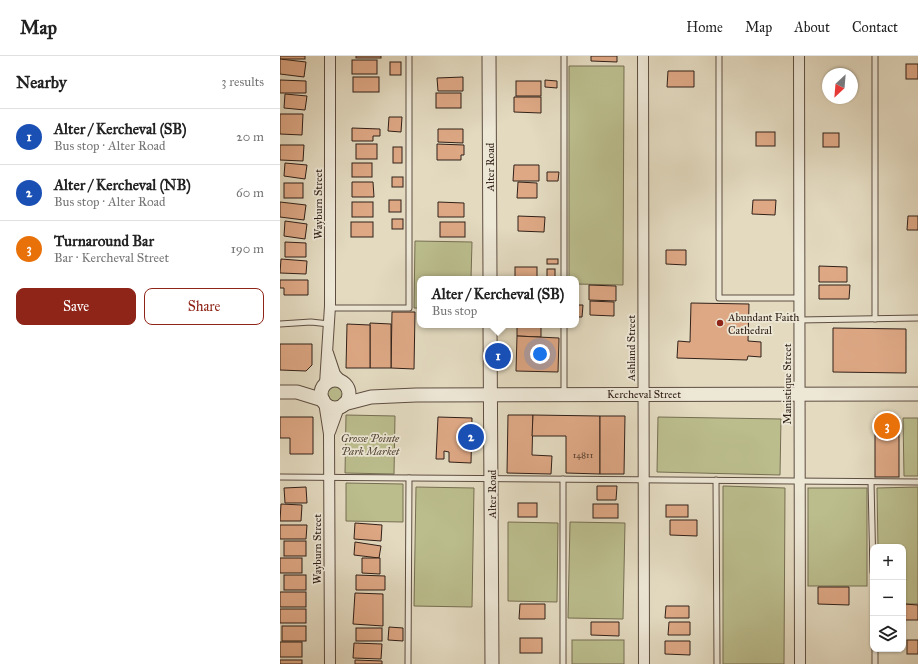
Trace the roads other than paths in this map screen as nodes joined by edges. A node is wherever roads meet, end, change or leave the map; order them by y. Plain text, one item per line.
1 (330, 56) edge
2 (409, 56) edge
3 (490, 56) edge
4 (564, 56) edge
5 (642, 56) edge
6 (719, 56) edge
7 (799, 56) edge
8 (875, 56) edge
9 (490, 276) edge
10 (564, 276) edge
11 (799, 298) junction
12 (330, 308) junction
13 (918, 318) edge
14 (876, 319) junction
15 (799, 320) junction
16 (280, 324) edge
17 (329, 324) junction
18 (490, 328) edge
19 (564, 328) edge
20 (328, 353) junction
21 (345, 384) junction
22 (325, 385) junction
23 (280, 392) edge
24 (297, 392) junction
25 (564, 394) junction
26 (643, 394) junction
27 (799, 394) junction
28 (918, 394) edge
29 (490, 395) junction
30 (371, 397) junction
31 (324, 401) junction
32 (343, 405) junction
33 (329, 434) junction
34 (329, 476) junction
35 (280, 477) edge
36 (410, 478) junction
37 (492, 479) junction
38 (563, 479) junction
39 (643, 480) junction
40 (716, 480) junction
41 (799, 482) junction
42 (871, 482) junction
43 (918, 482) edge
44 (872, 544) edge
45 (875, 652) edge
46 (330, 664) edge
47 (408, 664) edge
48 (492, 664) edge
49 (563, 664) edge
50 (644, 664) edge
51 (717, 664) edge
52 (800, 664) edge
53 (875, 664) edge

1 - 12 street, Wayburn Street
2 - 12 lane
3 - 9 street, Alter Road
4 - 10 lane
5 - 26 street, Ashland Street
6 - 11 lane
7 - 11 street, Manistique Street
8 - 14 lane
11 - 15 street, Manistique Street
12 - 17 street, Wayburn Street
13 - 14 lane
14 - 15 lane
15 - 27 street, Manistique Street
16 - 17 lane
17 - 20 street, Wayburn Street
18 - 29 street, Alter Road
19 - 25 lane
20 - 21 street, Wayburn Street
20 - 22 street, Wayburn Street
21 - 22 street, Kercheval Street
21 - 30 street, Kercheval Street
21 - 32 street
22 - 24 street, Kercheval Street
22 - 31 street
23 - 24 street, Kercheval Street
24 - 31 street, Kercheval Street
25 - 26 street, Kercheval Street
25 - 29 street, Kercheval Street
26 - 27 street, Kercheval Street
26 - 39 street, Ashland Street
27 - 28 street, Kercheval Street
27 - 41 street, Manistique Street
29 - 30 street, Kercheval Street
29 - 37 street, Alter Road
30 - 32 street, Kercheval Street
31 - 32 street, Kercheval Street
31 - 33 street, Wayburn Street
32 - 33 street, Wayburn Street
33 - 34 street, Wayburn Street
34 - 35 lane
34 - 36 lane
34 - 46 street, Wayburn Street
36 - 37 lane
36 - 47 lane
37 - 38 lane
37 - 48 street, Alter Road
38 - 39 lane
38 - 49 lane
39 - 40 lane
39 - 50 street, Ashland Street
40 - 41 lane
40 - 51 lane
41 - 42 lane
41 - 52 street, Manistique Street
42 - 43 lane
42 - 44 lane
45 - 53 lane

